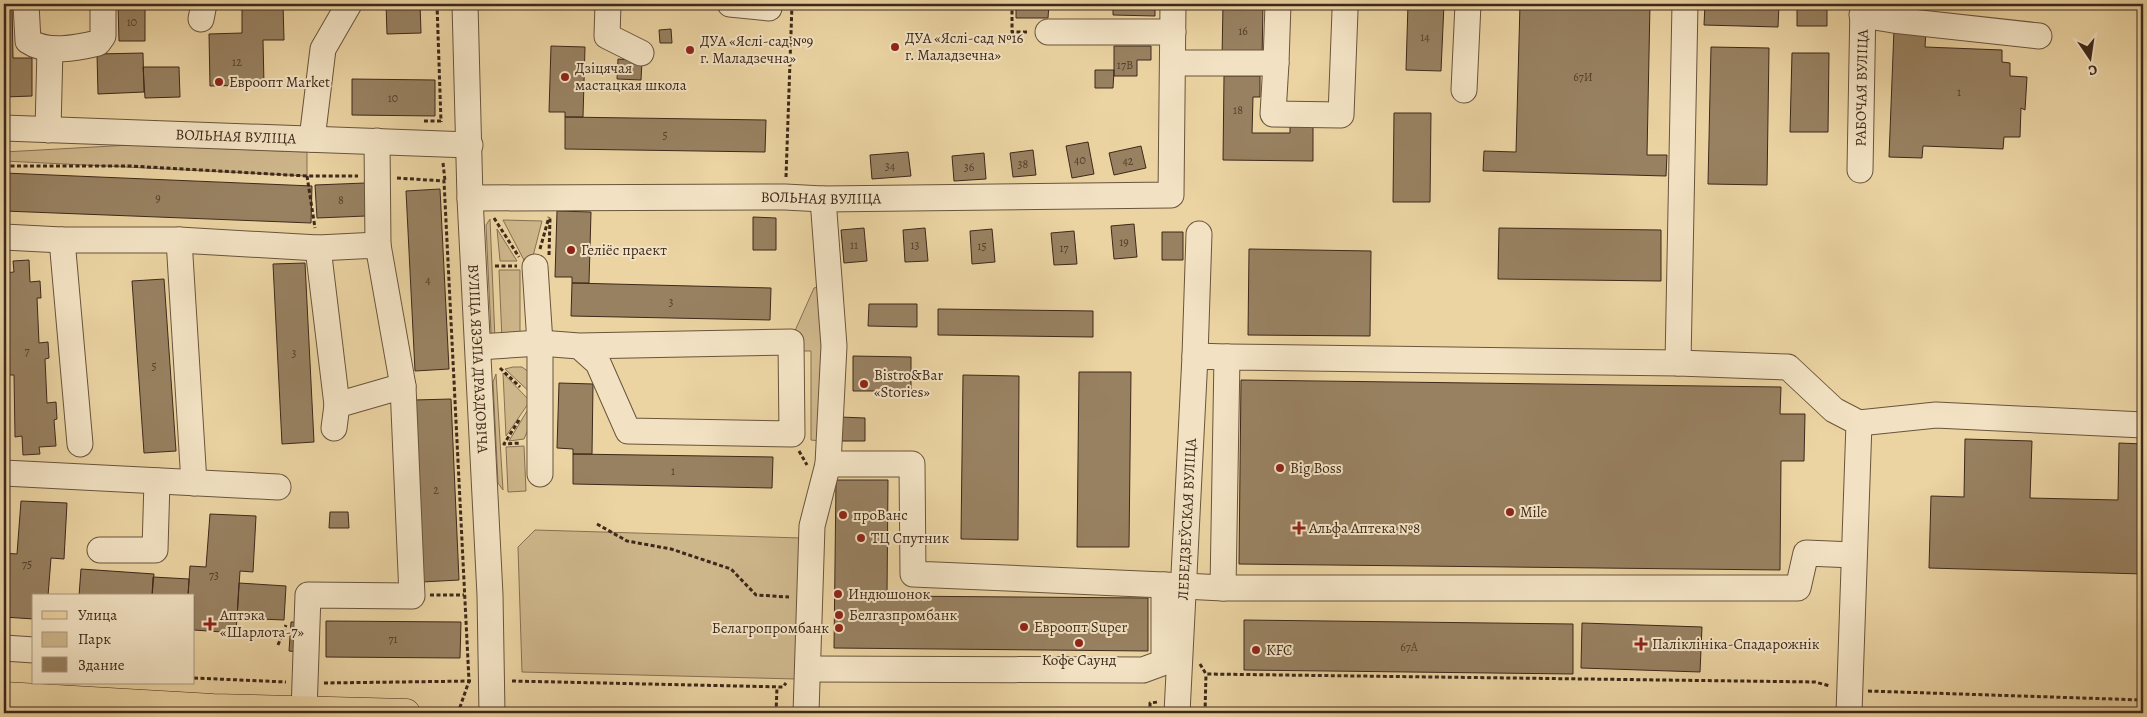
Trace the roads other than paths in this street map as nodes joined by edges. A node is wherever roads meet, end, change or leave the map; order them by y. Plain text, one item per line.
1 (26, 4) edge
2 (103, 4) edge
3 (349, 4) edge
4 (465, 4) edge
5 (608, 4) edge
6 (730, 4) edge
7 (769, 4) edge
8 (1173, 4) edge
9 (1278, 4) edge
10 (1468, 4) edge
11 (1684, 4) edge
12 (1863, 9) edge
13 (1345, 11) dead end
14 (1048, 32) road end
15 (1173, 32) junction
16 (2038, 36) dead end
17 (50, 49) junction
18 (642, 53) dead end
19 (1173, 63) junction
20 (1276, 63) junction
21 (1464, 90) dead end
22 (4, 128) edge
23 (48, 130) junction
24 (312, 139) junction
25 (377, 141) junction
26 (470, 145) junction
27 (1860, 170) dead end
28 (470, 198) junction
29 (823, 199) junction
30 (1199, 234) dead end
31 (4, 237) edge
32 (62, 240) junction
33 (179, 240) junction
34 (378, 245) junction
35 (318, 248) junction
36 (530, 266) road end
37 (540, 343) junction
38 (579, 346) junction
39 (478, 347) junction
40 (1195, 356) junction
41 (1227, 358) junction
42 (1678, 363) junction
43 (402, 386) junction
44 (1859, 423) junction
45 (2143, 425) edge
46 (80, 444) dead end
47 (828, 464) junction
48 (4, 473) edge
49 (540, 474) dead end
50 (157, 481) junction
51 (194, 483) junction
52 (278, 487) dead end
53 (100, 550) dead end
54 (1854, 555) junction
55 (1174, 586) junction
56 (1223, 588) junction
57 (4, 648) edge
58 (32, 650) edge
59 (809, 668) junction
60 (1845, 692) edge
61 (4, 696) edge
62 (167, 709) edge
63 (304, 711) junction
64 (406, 713) edge
65 (492, 713) edge
66 (806, 713) edge
67 (1177, 713) edge

1 - 17 street
2 - 17 street
3 - 24 street
4 - 26 street, ВУЛІЦА ЯЗЭПА ДРАЗДОВІЧА
5 - 18 street
6 - 7 street
8 - 15 street
9 - 20 street
10 - 21 street
11 - 42 street
12 - 16 street
12 - 27 street, РАБОЧАЯ ВУЛІЦА
13 - 20 street
14 - 15 street
15 - 19 street
17 - 23 street
19 - 20 street
19 - 29 street, ВОЛЬНАЯ ВУЛІЦА
22 - 23 street, ВОЛЬНАЯ ВУЛІЦА
23 - 24 street, ВОЛЬНАЯ ВУЛІЦА
24 - 25 street, ВОЛЬНАЯ ВУЛІЦА
25 - 26 street, ВОЛЬНАЯ ВУЛІЦА
25 - 34 street
26 - 28 street, ВУЛІЦА ЯЗЭПА ДРАЗДОВІЧА
28 - 29 street, ВОЛЬНАЯ ВУЛІЦА
28 - 39 street, ВУЛІЦА ЯЗЭПА ДРАЗДОВІЧА
29 - 47 street
30 - 40 street, ЛЕБЕДЗЕЎСКАЯ ВУЛІЦА
31 - 32 street
32 - 33 street
32 - 46 street
33 - 35 street
33 - 51 street
34 - 35 street
34 - 43 street
35 - 43 street
36 - 37 street
37 - 38 street
37 - 39 street
37 - 49 street
38 - 38 street
39 - 65 street, ВУЛІЦА ЯЗЭПА ДРАЗДОВІЧА
40 - 41 street
40 - 55 street, ЛЕБЕДЗЕЎСКАЯ ВУЛІЦА
41 - 42 street
41 - 56 street
42 - 44 street
43 - 63 street
44 - 45 street
44 - 54 street
47 - 55 street
47 - 59 street
48 - 50 street
50 - 51 street
50 - 53 street
51 - 52 street
54 - 56 street
54 - 60 street
55 - 56 street
55 - 59 street
55 - 67 street, ЛЕБЕДЗЕЎСКАЯ ВУЛІЦА
57 - 58 street
59 - 66 street
61 - 62 main road
62 - 63 main road
63 - 64 main road

